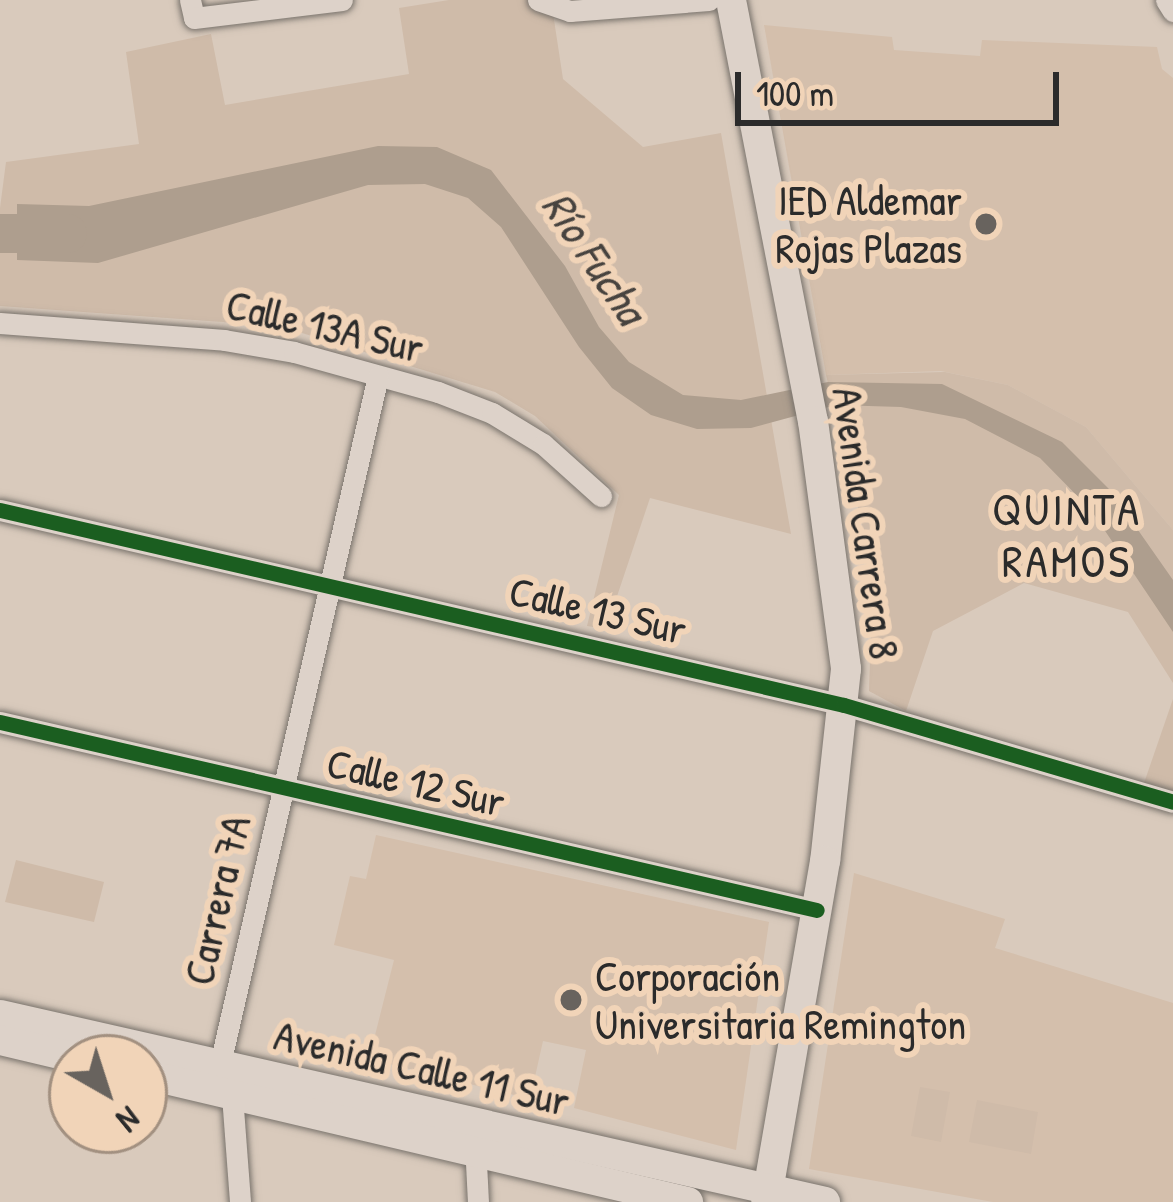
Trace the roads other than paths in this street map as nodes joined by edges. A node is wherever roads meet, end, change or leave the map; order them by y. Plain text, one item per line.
1 (342, 0) edge
2 (538, 0) edge
3 (709, 0) edge
4 (731, 0) edge
5 (1166, 0) edge
6 (192, 9) edge
7 (1173, 11) edge
8 (0, 323) edge
9 (378, 376) junction
10 (601, 496) dead end
11 (0, 510) edge
12 (330, 584) junction
13 (844, 705) junction
14 (0, 722) edge
15 (283, 788) junction
16 (1173, 802) edge
17 (817, 910) junction
18 (0, 1015) edge
19 (0, 1040) edge
20 (48, 1051) edge
21 (168, 1077) edge
22 (222, 1084) junction
23 (475, 1138) junction
24 (766, 1196) edge
25 (240, 1202) edge
26 (478, 1202) edge
27 (688, 1202) edge
28 (825, 1202) edge

1 - 6 street
2 - 3 street
4 - 13 main road, Avenida Carrera 8
5 - 7 street
8 - 9 street, Calle 13A Sur
9 - 10 street, Calle 13A Sur
9 - 12 street, Carrera 7A
11 - 12 street, Calle 13 Sur
12 - 13 street, Calle 13 Sur
12 - 15 street, Carrera 7A
13 - 16 street, Calle 13 Sur
13 - 17 main road, Avenida Carrera 8
14 - 15 street, Calle 12 Sur
15 - 17 street, Calle 12 Sur
15 - 22 street, Carrera 7A
17 - 24 main road, Avenida Carrera 8
18 - 22 main road, Avenida Calle 11 Sur
19 - 20 main road
21 - 22 main road, Avenida Calle 11 Sur
22 - 23 main road, Avenida Calle 11 Sur
22 - 25 street, Carrera 7A
23 - 24 main road, Avenida Calle 11 Sur
23 - 26 street
23 - 27 main road, Avenida Calle 11 Sur
24 - 28 main road, Avenida Calle 11 Sur

